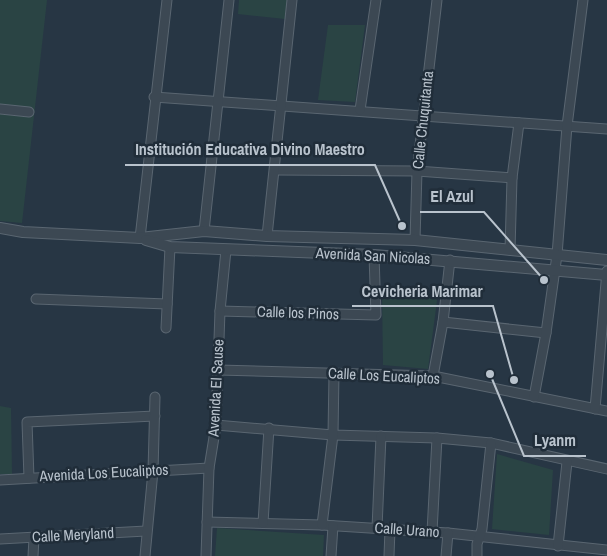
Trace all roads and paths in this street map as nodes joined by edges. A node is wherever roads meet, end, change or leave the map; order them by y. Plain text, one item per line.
1 (167, 0) edge
2 (229, 0) edge
3 (292, 0) edge
4 (376, 0) edge
5 (437, 0) edge
6 (583, 0) edge
7 (154, 97) junction
8 (219, 101) junction
9 (281, 105) junction
10 (0, 109) edge
11 (360, 110) junction
12 (29, 112) dead end
13 (422, 115) junction
14 (518, 123) junction
15 (567, 126) junction
16 (607, 129) edge
17 (276, 170) junction
18 (417, 171) junction
19 (512, 178) junction
20 (0, 228) edge
21 (204, 231) junction
22 (268, 236) junction
23 (140, 238) junction
24 (415, 240) junction
25 (170, 247) junction
26 (226, 250) junction
27 (510, 250) junction
28 (374, 255) junction
29 (557, 255) junction
30 (450, 260) junction
31 (607, 260) edge
32 (555, 270) junction
33 (607, 275) edge
34 (36, 299) dead end
35 (167, 304) junction
36 (220, 311) junction
37 (443, 322) junction
38 (166, 328) dead end
39 (546, 333) junction
40 (218, 370) junction
41 (334, 373) junction
42 (433, 376) junction
43 (155, 397) dead end
44 (534, 397) junction
45 (595, 409) junction
46 (607, 411) edge
47 (156, 416) junction
48 (216, 425) junction
49 (269, 428) junction
50 (333, 435) junction
51 (381, 436) junction
52 (436, 438) junction
53 (491, 443) junction
54 (567, 462) junction
55 (209, 468) junction
56 (607, 470) edge
57 (153, 471) junction
58 (29, 478) junction
59 (0, 480) edge
60 (207, 522) junction
61 (263, 523) junction
62 (322, 525) junction
63 (333, 526) junction
64 (377, 528) junction
65 (390, 529) junction
66 (146, 531) junction
67 (432, 532) junction
68 (448, 533) junction
69 (480, 536) junction
70 (34, 538) junction
71 (0, 539) edge
72 (558, 546) junction
73 (607, 550) edge
74 (33, 556) edge
75 (145, 556) edge
76 (206, 556) edge
77 (331, 556) edge
78 (389, 556) edge
79 (446, 556) edge
80 (477, 556) edge

1 - 7 street
2 - 8 street
3 - 9 street
4 - 11 street
5 - 13 street, Calle Chuquitanta
6 - 15 street
7 - 8 street
7 - 23 street
8 - 9 street
8 - 21 street
9 - 11 street
9 - 17 street
10 - 12 street
11 - 13 street
13 - 14 street
13 - 18 street, Calle Chuquitanta
14 - 15 street
14 - 19 street
15 - 16 street
15 - 29 street
17 - 18 street
17 - 22 street
18 - 19 street
18 - 24 street, Calle Chuquitanta
19 - 27 street
20 - 23 street, Avenida San Nicolas
21 - 22 street, Avenida San Nicolas
21 - 23 street, Avenida San Nicolas
22 - 24 street, Avenida San Nicolas
23 - 25 street, Avenida San Nicolas
24 - 27 street, Avenida San Nicolas
25 - 26 street, Avenida San Nicolas
25 - 35 street
26 - 28 street, Avenida San Nicolas
26 - 36 street, Avenida El Sause
27 - 29 street, Avenida San Nicolas
28 - 30 street, Avenida San Nicolas
28 - 36 street, Calle los Pinos
29 - 31 street, Avenida San Nicolas
29 - 32 street
30 - 32 street, Avenida San Nicolas
30 - 37 street
32 - 33 street, Avenida San Nicolas
32 - 39 street
33 - 45 street
34 - 35 street
35 - 38 street
36 - 40 street, Avenida El Sause
37 - 39 street
37 - 42 street
39 - 44 street
40 - 41 street, Calle Los Eucaliptos
40 - 48 street, Avenida El Sause
41 - 42 street, Calle Los Eucaliptos
41 - 50 street
42 - 44 street, Calle Los Eucaliptos
43 - 47 street
44 - 45 street, Calle Los Eucaliptos
45 - 46 street, Calle Los Eucaliptos
47 - 57 street
47 - 58 street
48 - 49 street
48 - 55 street, Avenida El Sause
49 - 50 street
49 - 61 street
50 - 51 street
50 - 62 street
51 - 52 street
51 - 64 street
52 - 53 street
52 - 67 street
53 - 54 street
53 - 69 street
54 - 56 street
54 - 72 street
55 - 57 street, Avenida Los Eucaliptos
55 - 60 street, Avenida El Sause
57 - 58 street, Avenida Los Eucaliptos
57 - 66 street
58 - 59 street, Avenida Los Eucaliptos
60 - 61 street, Calle Urano
60 - 76 street, Avenida El Sause
61 - 62 street, Calle Urano
62 - 63 street, Calle Urano
63 - 64 street, Calle Urano
63 - 77 street
64 - 65 street, Calle Urano
65 - 67 street, Calle Urano
65 - 78 street
66 - 70 street, Calle Meryland
66 - 75 street
67 - 68 street, Calle Urano
68 - 69 street, Calle Urano
68 - 79 street
69 - 72 street, Calle Urano
69 - 80 street
70 - 71 street, Calle Meryland
70 - 74 street
72 - 73 street, Calle Urano

